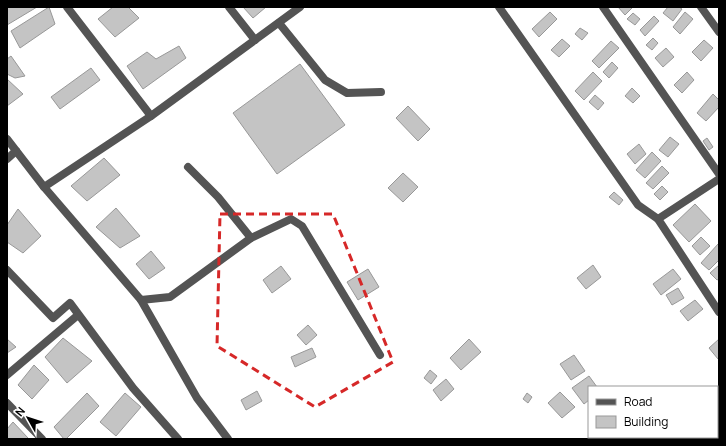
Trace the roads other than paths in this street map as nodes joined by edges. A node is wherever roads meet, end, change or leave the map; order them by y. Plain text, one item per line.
1 (67, 7) edge
2 (229, 7) edge
3 (300, 7) edge
4 (498, 7) edge
5 (602, 7) edge
6 (700, 7) edge
7 (279, 22) junction
8 (719, 32) edge
9 (255, 40) junction
10 (381, 92) dead end
11 (151, 116) junction
12 (7, 139) edge
13 (16, 151) junction
14 (7, 159) edge
15 (188, 167) dead end
16 (719, 174) edge
17 (719, 179) edge
18 (44, 187) junction
19 (658, 219) junction
20 (251, 238) junction
21 (7, 270) edge
22 (141, 300) junction
23 (719, 312) edge
24 (78, 315) junction
25 (380, 356) dead end
26 (7, 375) edge
27 (7, 403) edge
28 (42, 439) edge
29 (178, 439) edge
30 (228, 439) edge

1 - 11 street
2 - 9 street
3 - 7 street
4 - 19 street
5 - 16 street
6 - 8 street
7 - 9 street
7 - 10 street
9 - 11 street
11 - 18 street
12 - 13 street
13 - 14 street
13 - 18 street
15 - 20 street
17 - 19 street
18 - 22 street
19 - 23 street
20 - 22 street
20 - 25 street
21 - 24 street
22 - 30 street
24 - 26 street
24 - 29 street
27 - 28 street

